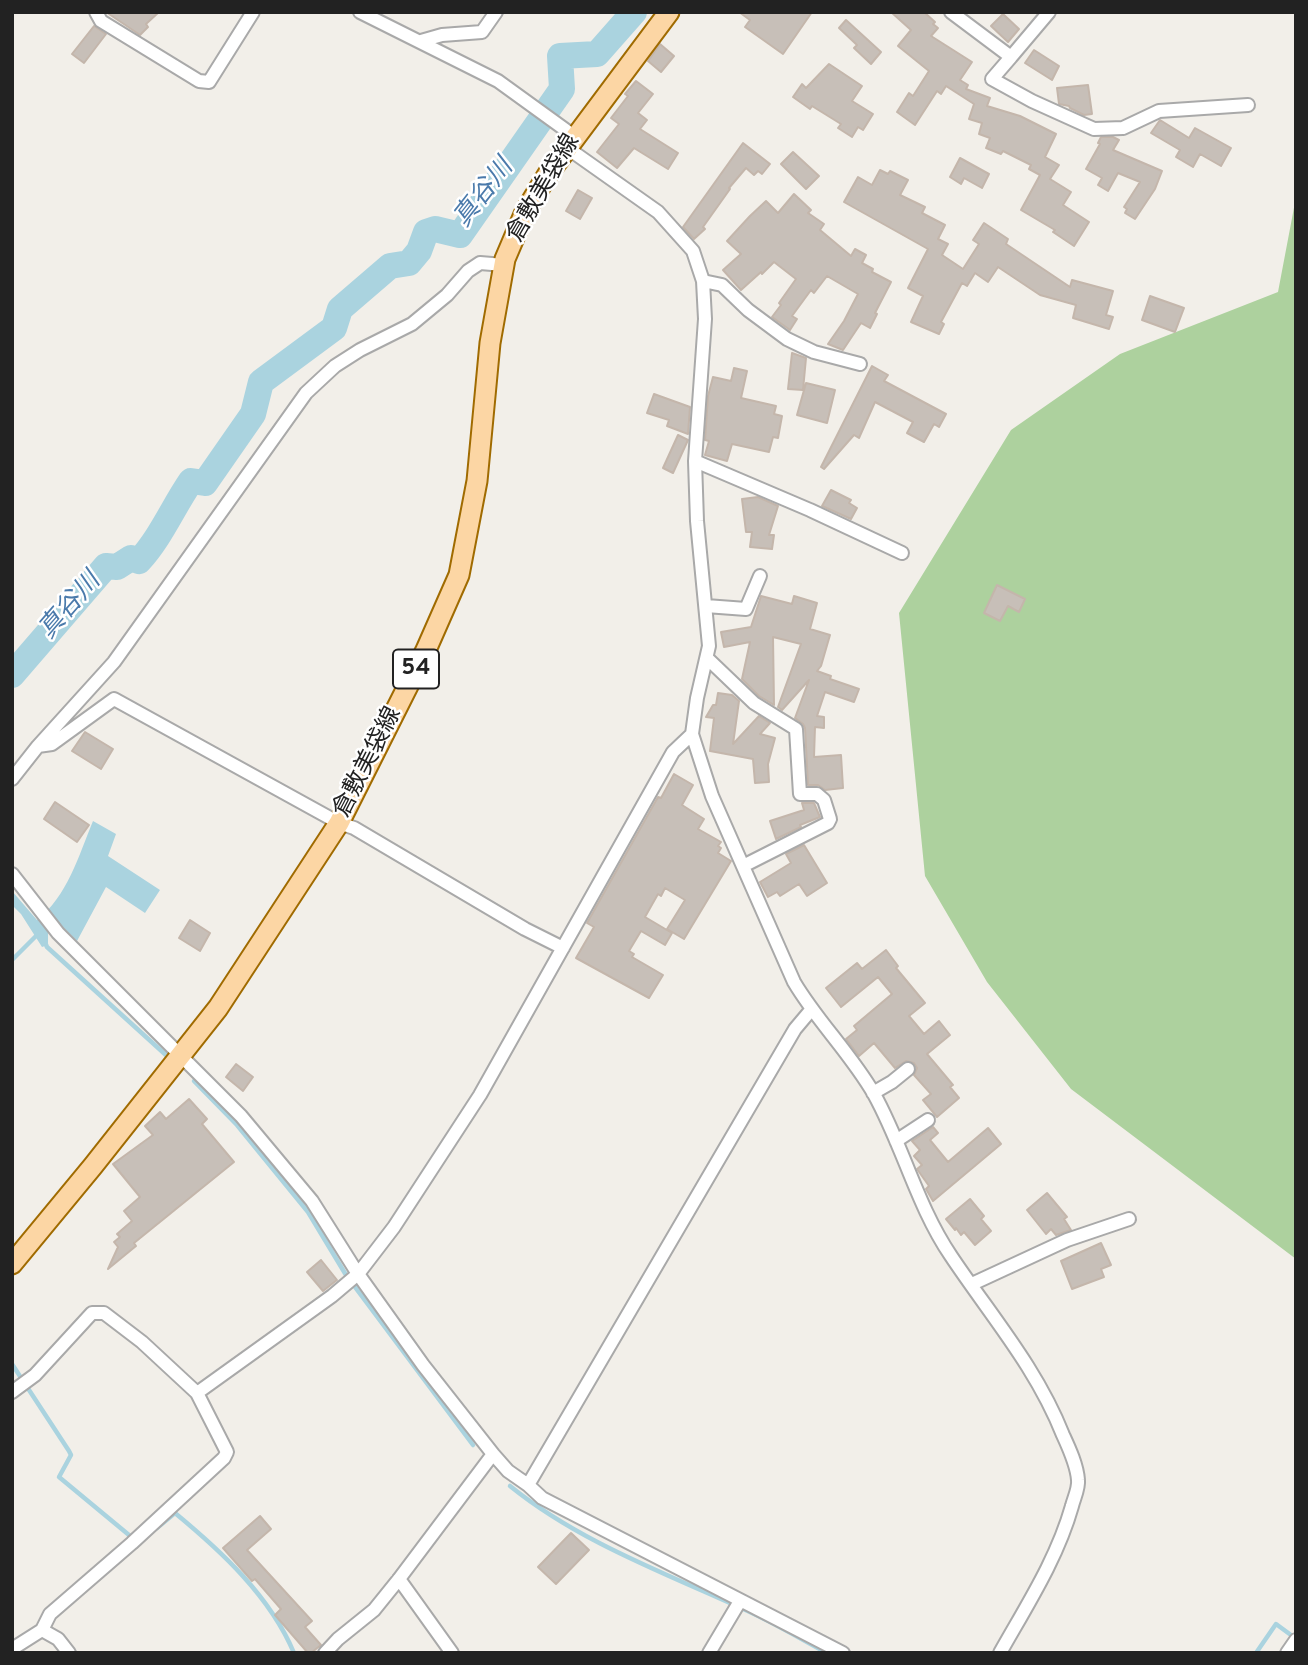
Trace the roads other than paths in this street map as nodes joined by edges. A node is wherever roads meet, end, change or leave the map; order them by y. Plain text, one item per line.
1 (96, 12) edge
2 (253, 12) edge
3 (360, 12) edge
4 (496, 12) edge
5 (669, 12) edge
6 (951, 12) edge
7 (1049, 12) edge
8 (421, 41) junction
9 (1011, 57) junction
10 (1248, 105) dead end
11 (566, 136) junction
12 (504, 265) junction
13 (703, 281) junction
14 (860, 364) dead end
15 (695, 461) junction
16 (902, 553) dead end
17 (760, 576) dead end
18 (706, 606) junction
19 (708, 659) junction
20 (692, 734) junction
21 (38, 746) junction
22 (12, 779) edge
23 (339, 822) junction
24 (745, 865) junction
25 (12, 874) edge
26 (563, 948) junction
27 (811, 1010) junction
28 (181, 1054) junction
29 (908, 1069) dead end
30 (873, 1093) junction
31 (928, 1120) dead end
32 (896, 1141) junction
33 (1129, 1219) dead end
34 (12, 1264) edge
35 (353, 1279) junction
36 (972, 1284) junction
37 (20, 1386) edge
38 (197, 1393) junction
39 (492, 1454) junction
40 (528, 1485) junction
41 (399, 1579) junction
42 (738, 1605) junction
43 (42, 1630) junction
44 (1295, 1640) edge
45 (12, 1649) edge
46 (69, 1653) edge
47 (326, 1653) edge
48 (452, 1653) edge
49 (709, 1653) edge
50 (843, 1653) edge
51 (1000, 1653) edge
52 (1287, 1653) edge

1 - 2 street
3 - 8 street
4 - 8 street
5 - 11 main road, 倉敷美袋線 / 54
6 - 9 street
7 - 9 street
8 - 11 street
9 - 10 street
11 - 12 main road, 倉敷美袋線 / 54
11 - 13 street
12 - 21 street
12 - 23 main road, 倉敷美袋線 / 54
13 - 14 street
13 - 15 street
15 - 16 street
15 - 18 street
17 - 18 street
18 - 19 street
19 - 20 street
19 - 24 street
20 - 24 street
20 - 26 street
21 - 22 street
21 - 23 street
23 - 26 street
23 - 28 main road, 倉敷美袋線 / 54
24 - 27 street
25 - 28 street
26 - 35 street
27 - 30 street
27 - 40 street
28 - 34 main road, 倉敷美袋線 / 54
28 - 35 street
29 - 30 street
30 - 32 street
31 - 32 street
32 - 36 street
33 - 36 street
35 - 38 street
35 - 39 street
36 - 51 street
37 - 38 street
38 - 43 street
39 - 40 street
39 - 41 street
40 - 42 street
41 - 47 street
41 - 48 street
42 - 49 street
42 - 50 street
43 - 45 street
43 - 46 street
44 - 52 street

